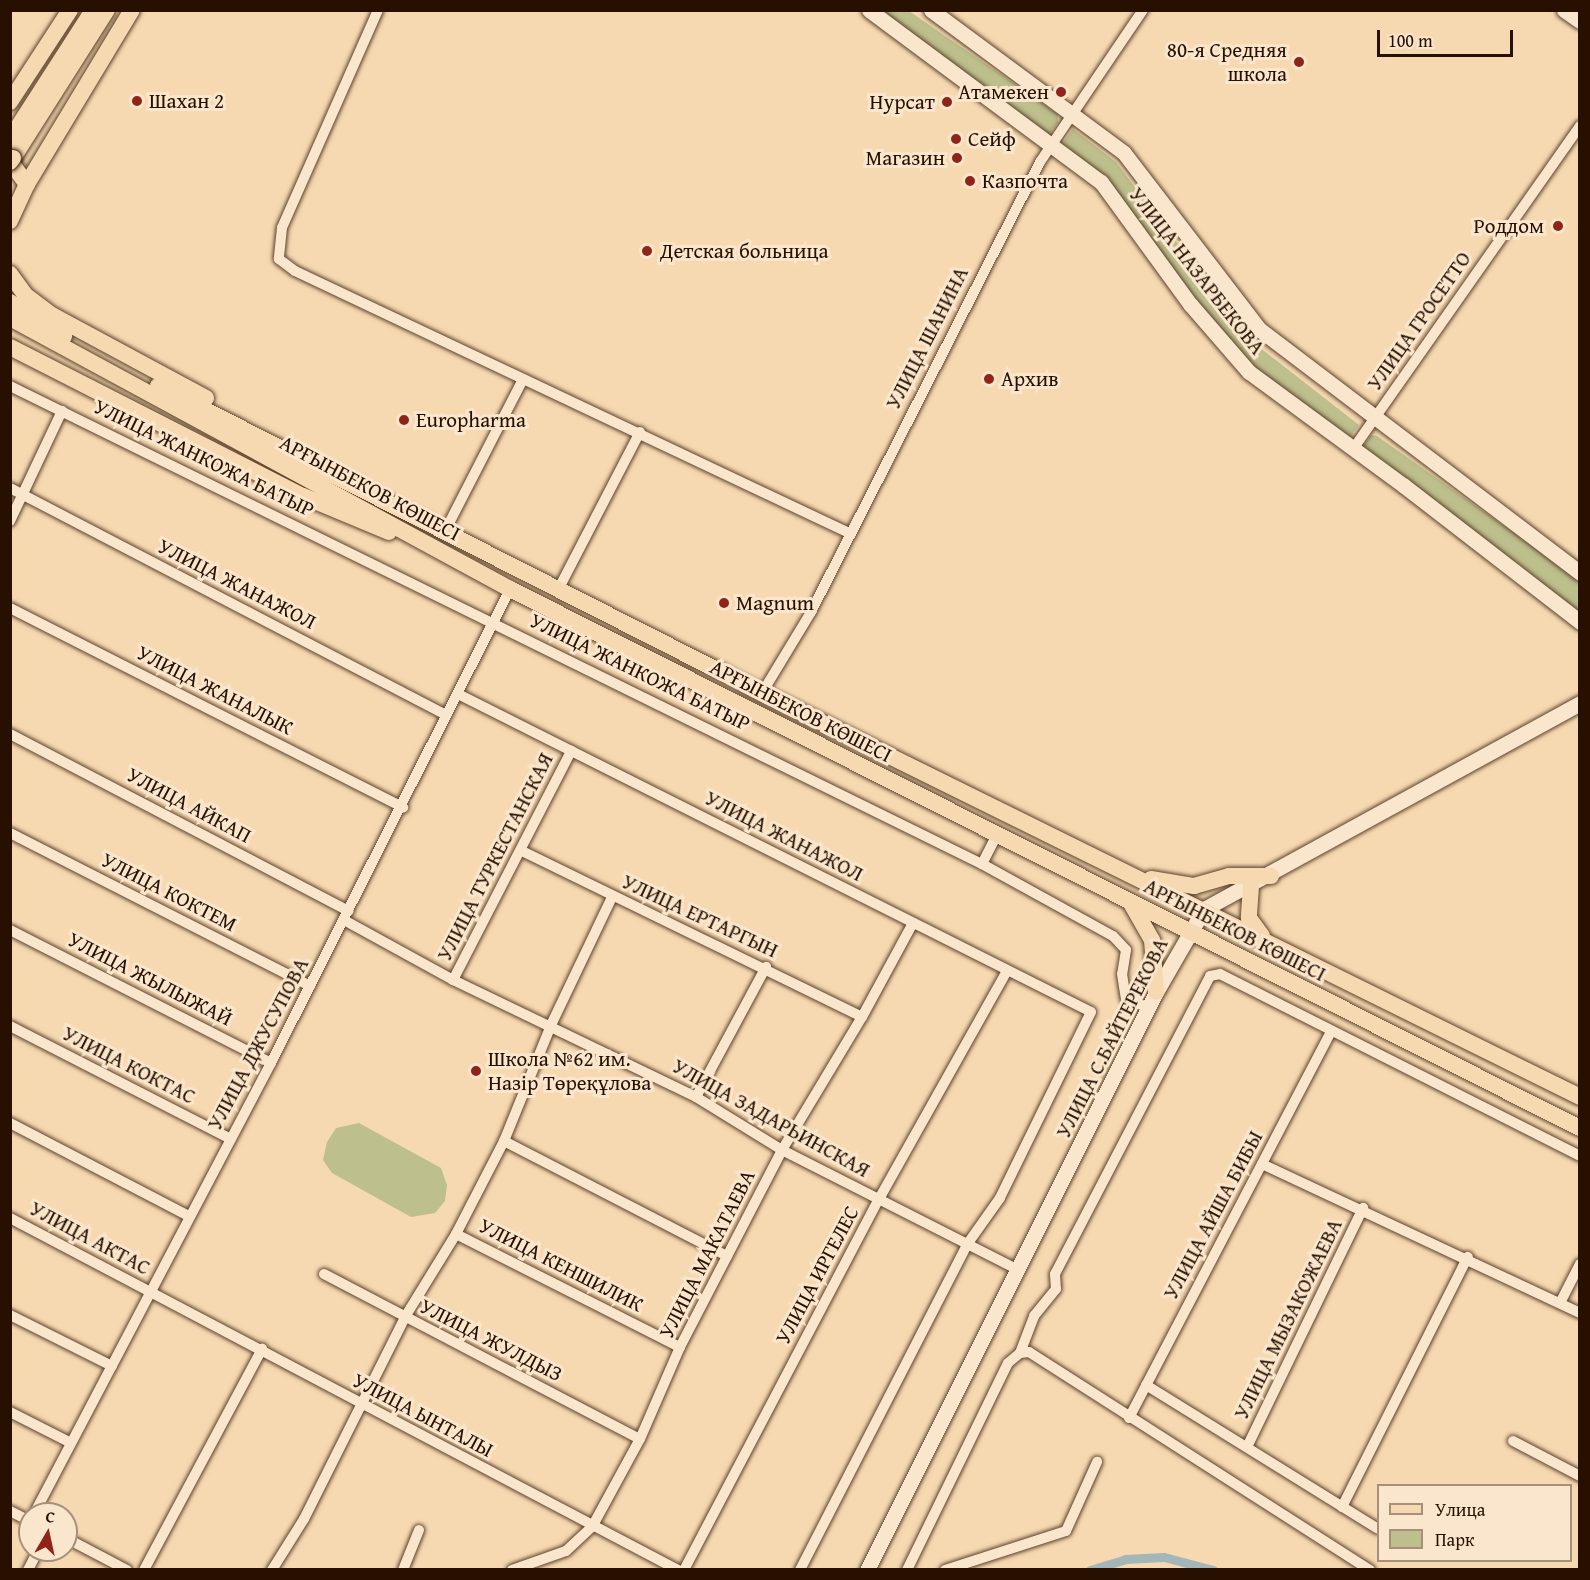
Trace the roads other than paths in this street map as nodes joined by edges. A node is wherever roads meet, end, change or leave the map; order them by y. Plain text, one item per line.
1 (70, 10) edge
2 (93, 10) edge
3 (107, 10) edge
4 (132, 10) edge
5 (378, 10) edge
6 (869, 10) edge
7 (931, 10) edge
8 (1143, 10) edge
9 (1564, 10) edge
10 (1580, 21) edge
11 (10, 102) edge
12 (1072, 112) junction
13 (1580, 126) edge
14 (10, 139) edge
15 (1052, 145) junction
16 (11, 160) edge
17 (27, 184) junction
18 (10, 221) edge
19 (10, 274) edge
20 (10, 302) edge
21 (10, 318) edge
22 (10, 347) edge
23 (523, 379) junction
24 (10, 386) edge
25 (62, 411) junction
26 (1376, 417) junction
27 (640, 432) junction
28 (1353, 449) junction
29 (10, 488) edge
30 (24, 496) junction
31 (420, 520) junction
32 (10, 521) edge
33 (444, 533) junction
34 (849, 533) junction
35 (415, 539) junction
36 (1580, 573) edge
37 (510, 589) junction
38 (558, 590) junction
39 (10, 608) edge
40 (493, 621) junction
41 (1580, 622) edge
42 (762, 693) junction
43 (460, 695) junction
44 (1580, 704) edge
45 (446, 715) junction
46 (10, 734) edge
47 (571, 751) junction
48 (403, 807) junction
49 (10, 832) edge
50 (996, 836) junction
51 (522, 851) junction
52 (982, 864) junction
53 (1271, 876) junction
54 (1143, 880) junction
55 (1251, 886) junction
56 (612, 897) junction
57 (1132, 904) junction
58 (1204, 909) junction
59 (347, 915) junction
60 (913, 923) junction
61 (10, 930) edge
62 (1191, 933) junction
63 (1267, 941) junction
64 (766, 967) junction
65 (1007, 971) junction
66 (453, 980) junction
67 (310, 986) junction
68 (1156, 992) junction
69 (1149, 1008) junction
70 (862, 1017) junction
71 (551, 1025) junction
72 (10, 1026) edge
73 (1331, 1031) junction
74 (271, 1063) junction
75 (696, 1097) junction
76 (1580, 1097) edge
77 (10, 1123) edge
78 (1580, 1128) edge
79 (231, 1139) junction
80 (504, 1141) junction
81 (782, 1150) junction
82 (1580, 1156) edge
83 (1262, 1164) junction
84 (879, 1199) junction
85 (1363, 1208) junction
86 (189, 1216) junction
87 (10, 1218) edge
88 (456, 1234) junction
89 (968, 1243) junction
90 (727, 1256) junction
91 (1468, 1257) junction
92 (1580, 1264) edge
93 (1018, 1270) junction
94 (324, 1274) dead end
95 (152, 1292) junction
96 (1560, 1303) junction
97 (1580, 1312) edge
98 (10, 1315) edge
99 (405, 1317) junction
100 (680, 1347) junction
101 (262, 1350) junction
102 (1020, 1353) junction
103 (112, 1366) junction
104 (1146, 1385) junction
105 (362, 1406) junction
106 (10, 1413) edge
107 (1129, 1418) junction
108 (640, 1439) junction
109 (1513, 1441) dead end
110 (71, 1443) junction
111 (1247, 1448) junction
112 (1097, 1462) dead end
113 (1580, 1476) edge
114 (40, 1502) edge
115 (1342, 1507) junction
116 (592, 1527) junction
117 (1377, 1528) edge
118 (419, 1530) dead end
119 (78, 1544) edge
120 (127, 1569) edge
121 (144, 1569) edge
122 (272, 1569) edge
123 (403, 1569) edge
124 (512, 1569) edge
125 (678, 1569) edge
126 (684, 1569) edge
127 (800, 1569) edge
128 (867, 1569) edge
129 (907, 1569) edge
130 (945, 1569) edge
131 (1370, 1569) edge

1 - 11 main road
2 - 14 main road
3 - 16 main road
4 - 17 main road
5 - 23 street
6 - 15 street, УЛИЦА НАЗАРБЕКОВА
7 - 12 street, УЛИЦА НАЗАРБЕКОВА
8 - 12 street, УЛИЦА ШАНИНА
9 - 10 street
12 - 15 street, УЛИЦА ШАНИНА
12 - 26 street, УЛИЦА НАЗАРБЕКОВА
13 - 26 street, УЛИЦА ГРОСЕТТО
15 - 28 street, УЛИЦА НАЗАРБЕКОВА
15 - 34 street, УЛИЦА ШАНИНА
16 - 17 main road
17 - 18 main road
19 - 31 main road
20 - 31 main road, АРҒЫНБЕКОВ КӨШЕСІ
21 - 35 main road, АРҒЫНБЕКОВ КӨШЕСІ
22 - 35 main road
23 - 27 street
23 - 33 street
24 - 25 street, УЛИЦА ЖАНКОЖА БАТЫР
25 - 30 street
25 - 40 street, УЛИЦА ЖАНКОЖА БАТЫР
26 - 28 street, УЛИЦА ГРОСЕТТО
26 - 36 street, УЛИЦА НАЗАРБЕКОВА
27 - 34 street
27 - 38 street
28 - 41 street, УЛИЦА НАЗАРБЕКОВА
29 - 30 street, УЛИЦА ЖАНАЖОЛ
30 - 32 street
30 - 45 street, УЛИЦА ЖАНАЖОЛ
31 - 33 main road, АРҒЫНБЕКОВ КӨШЕСІ
33 - 38 main road, АРҒЫНБЕКОВ КӨШЕСІ
34 - 42 street, УЛИЦА ШАНИНА
35 - 37 main road, АРҒЫНБЕКОВ КӨШЕСІ
37 - 40 street, УЛИЦА ДЖУСУПОВА
37 - 50 main road, АРҒЫНБЕКОВ КӨШЕСІ
38 - 42 main road, АРҒЫНБЕКОВ КӨШЕСІ
39 - 48 street, УЛИЦА ЖАНАЛЫК
40 - 43 street, УЛИЦА ДЖУСУПОВА
40 - 52 street, УЛИЦА ЖАНКОЖА БАТЫР
42 - 54 main road, АРҒЫНБЕКОВ КӨШЕСІ
43 - 45 street, УЛИЦА ДЖУСУПОВА
43 - 47 street, УЛИЦА ЖАНАЖОЛ
44 - 53 street
45 - 48 street, УЛИЦА ДЖУСУПОВА
46 - 59 street, УЛИЦА АЙКАП
47 - 51 street, УЛИЦА ТУРКЕСТАНСКАЯ
47 - 60 street, УЛИЦА ЖАНАЖОЛ
48 - 59 street, УЛИЦА ДЖУСУПОВА
49 - 67 street, УЛИЦА КОКТЕМ
50 - 52 street
50 - 57 main road, АРҒЫНБЕКОВ КӨШЕСІ
51 - 56 street, УЛИЦА ЕРТАРГЫН
51 - 66 street, УЛИЦА ТУРКЕСТАНСКАЯ
52 - 69 street, УЛИЦА ЖАНКОЖА БАТЫР
53 - 54 main road
53 - 55 street
54 - 58 main road, АРҒЫНБЕКОВ КӨШЕСІ
55 - 58 street
55 - 63 main road
56 - 64 street, УЛИЦА ЕРТАРГЫН
56 - 71 street
57 - 62 main road, АРҒЫНБЕКОВ КӨШЕСІ
57 - 68 main road
58 - 62 street, УЛИЦА С.БАЙТЕРЕКОВА
58 - 63 main road, АРҒЫНБЕКОВ КӨШЕСІ
59 - 66 street, УЛИЦА ЗАДАРЬИНСКАЯ
59 - 67 street, УЛИЦА ДЖУСУПОВА
60 - 65 street, УЛИЦА ЖАНАЖОЛ
60 - 70 street, УЛИЦА МАКАТАЕВА
61 - 74 street, УЛИЦА ЖЫЛЫЖАЙ
62 - 68 street, УЛИЦА С.БАЙТЕРЕКОВА
62 - 78 main road, АРҒЫНБЕКОВ КӨШЕСІ
63 - 76 main road, АРҒЫНБЕКОВ КӨШЕСІ
64 - 70 street, УЛИЦА ЕРТАРГЫН
64 - 75 street
65 - 84 street, УЛИЦА ИРГЕЛЕС
65 - 89 street, УЛИЦА ЖАНАЖОЛ
66 - 71 street, УЛИЦА ЗАДАРЬИНСКАЯ
67 - 74 street, УЛИЦА ДЖУСУПОВА
68 - 69 street, УЛИЦА С.БАЙТЕРЕКОВА
69 - 93 street, УЛИЦА С.БАЙТЕРЕКОВА
70 - 81 street, УЛИЦА МАКАТАЕВА
71 - 75 street, УЛИЦА ЗАДАРЬИНСКАЯ
71 - 80 street
72 - 79 street, УЛИЦА КОКТАС
73 - 82 street
73 - 83 street, УЛИЦА АЙША БИБЫ
73 - 102 street
74 - 79 street, УЛИЦА ДЖУСУПОВА
75 - 81 street, УЛИЦА ЗАДАРЬИНСКАЯ
77 - 86 street
79 - 86 street, УЛИЦА ДЖУСУПОВА
80 - 88 street
80 - 90 street
81 - 84 street, УЛИЦА ЗАДАРЬИНСКАЯ
81 - 90 street, УЛИЦА МАКАТАЕВА
83 - 85 street
83 - 104 street, УЛИЦА АЙША БИБЫ
84 - 89 street, УЛИЦА ЗАДАРЬИНСКАЯ
84 - 126 street, УЛИЦА ИРГЕЛЕС
85 - 91 street
85 - 111 street, УЛИЦА МЫЗАКОЖАЕВА
86 - 95 street, УЛИЦА ДЖУСУПОВА
87 - 95 street, УЛИЦА АКТАС
88 - 99 street
88 - 100 street, УЛИЦА КЕНШИЛИК
89 - 93 street, УЛИЦА ЗАДАРЬИНСКАЯ
89 - 127 street
90 - 100 street, УЛИЦА МАКАТАЕВА
91 - 96 street
91 - 115 street
92 - 96 street
93 - 128 street, УЛИЦА С.БАЙТЕРЕКОВА
94 - 99 street, УЛИЦА ЖУЛДЫЗ
95 - 101 street, УЛИЦА ЫНТАЛЫ
95 - 103 street, УЛИЦА ДЖУСУПОВА
96 - 97 street
98 - 103 street
99 - 105 street
99 - 108 street, УЛИЦА ЖУЛДЫЗ
100 - 108 street, УЛИЦА МАКАТАЕВА
101 - 105 street, УЛИЦА ЫНТАЛЫ
101 - 121 street
102 - 107 street
102 - 129 street
103 - 110 street, УЛИЦА ДЖУСУПОВА
104 - 107 street, УЛИЦА АЙША БИБЫ
104 - 111 street
105 - 116 street, УЛИЦА ЫНТАЛЫ
105 - 122 street
106 - 110 street
107 - 131 street
108 - 116 street, УЛИЦА МАКАТАЕВА
109 - 113 street
110 - 114 street, УЛИЦА ДЖУСУПОВА
111 - 115 street
112 - 130 street
115 - 117 street
116 - 124 street, УЛИЦА МАКАТАЕВА
116 - 125 street, УЛИЦА ЫНТАЛЫ
118 - 123 street
119 - 120 street

